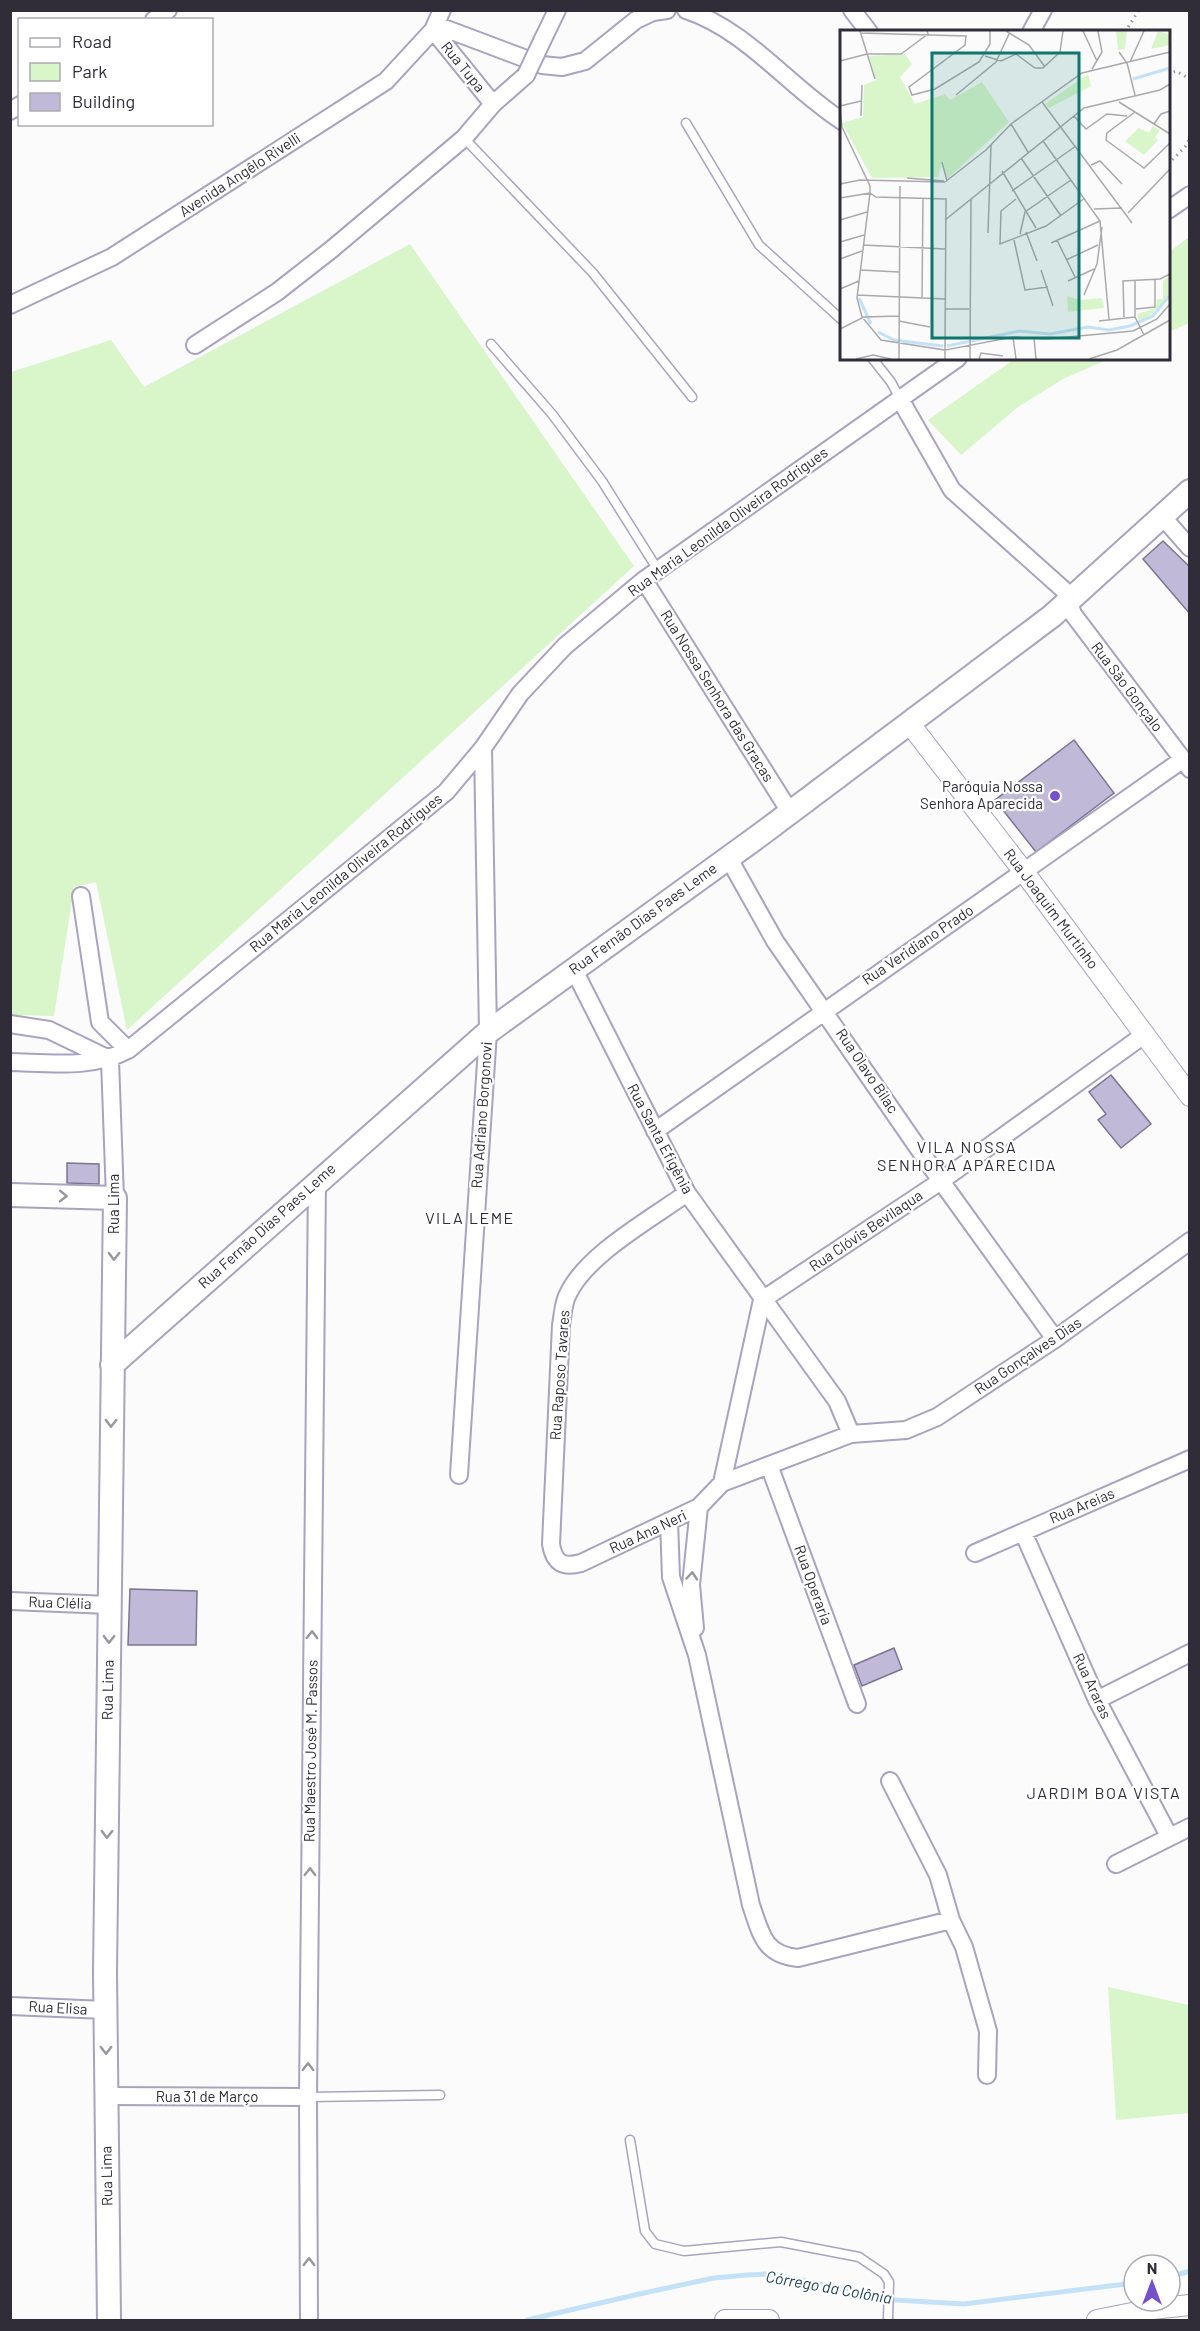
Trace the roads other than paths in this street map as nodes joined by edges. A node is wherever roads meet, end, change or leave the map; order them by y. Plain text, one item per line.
1 (557, 10) edge
2 (667, 10) edge
3 (686, 10) edge
4 (852, 10) edge
5 (1043, 10) edge
6 (437, 22) edge
7 (867, 30) edge
8 (1032, 30) edge
9 (493, 104) junction
10 (840, 119) edge
11 (686, 123) dead end
12 (464, 138) junction
13 (1190, 195) edge
14 (1170, 209) edge
15 (10, 305) edge
16 (840, 318) edge
17 (491, 344) dead end
18 (195, 345) dead end
19 (874, 360) edge
20 (955, 360) edge
21 (692, 398) dead end
22 (900, 399) junction
23 (1190, 491) edge
24 (1161, 514) junction
25 (1190, 548) edge
26 (651, 575) junction
27 (1069, 602) junction
28 (910, 724) junction
29 (483, 748) junction
30 (1186, 764) edge
31 (790, 812) junction
32 (728, 857) junction
33 (1024, 872) junction
34 (81, 896) dead end
35 (574, 970) junction
36 (824, 1009) junction
37 (10, 1024) edge
38 (488, 1032) junction
39 (1144, 1035) junction
40 (128, 1050) junction
41 (110, 1060) junction
42 (10, 1062) edge
43 (1190, 1096) edge
44 (655, 1131) junction
45 (317, 1180) junction
46 (941, 1181) junction
47 (687, 1193) junction
48 (10, 1195) edge
49 (115, 1198) junction
50 (1190, 1241) edge
51 (762, 1300) junction
52 (1055, 1339) junction
53 (112, 1365) junction
54 (851, 1434) junction
55 (1190, 1459) edge
56 (769, 1465) junction
57 (459, 1474) dead end
58 (722, 1483) junction
59 (699, 1508) junction
60 (669, 1521) junction
61 (1023, 1532) junction
62 (551, 1544) joint
63 (975, 1553) dead end
64 (10, 1601) edge
65 (109, 1605) junction
66 (1190, 1653) edge
67 (697, 1655) junction
68 (1097, 1700) junction
69 (857, 1704) dead end
70 (890, 1780) dead end
71 (1190, 1827) edge
72 (1169, 1836) junction
73 (1116, 1864) dead end
74 (951, 1920) junction
75 (10, 2006) edge
76 (106, 2010) junction
77 (987, 2074) dead end
78 (440, 2095) dead end
79 (106, 2096) junction
80 (308, 2097) junction
81 (630, 2140) dead end
82 (1190, 2305) edge
83 (889, 2319) edge
84 (109, 2320) edge
85 (309, 2320) edge
86 (725, 2320) edge
87 (769, 2320) edge
88 (1097, 2320) edge

1 - 9 street, bridge
2 - 6 street
3 - 10 street
4 - 7 street
5 - 8 street
6 - 9 street, Rua Tupa
6 - 15 street, Avenida Angêlo Rivelli
9 - 12 street
11 - 16 lane
12 - 18 street
12 - 21 lane
13 - 14 street
17 - 26 lane
19 - 22 lane
20 - 22 street, Rua Maria Leonilda Oliveira Rodrigues
22 - 26 street, Rua Maria Leonilda Oliveira Rodrigues
22 - 27 street, Rua São Gonçalo
23 - 24 main road, Rua Fernão Dias Paes Leme
24 - 25 street
24 - 27 main road, Rua Fernão Dias Paes Leme
26 - 29 street, Rua Maria Leonilda Oliveira Rodrigues
26 - 31 street, Rua Nossa Senhora das Gracas
27 - 28 main road, Rua Fernão Dias Paes Leme
27 - 30 street, Rua São Gonçalo
28 - 31 main road, Rua Fernão Dias Paes Leme
28 - 33 street, Rua Joaquim Murtinho
29 - 38 street, Rua Adriano Borgonovi
29 - 40 street, Rua Maria Leonilda Oliveira Rodrigues
30 - 33 street, Rua Veridiano Prado
31 - 32 main road, Rua Fernão Dias Paes Leme
32 - 35 main road, Rua Fernão Dias Paes Leme
32 - 36 street, Rua Olavo Bilac
33 - 36 street, Rua Veridiano Prado
33 - 39 street, Rua Joaquim Murtinho
34 - 40 street
35 - 38 main road, Rua Fernão Dias Paes Leme
35 - 44 street, Rua Santa Efigênia
36 - 44 street, Rua Veridiano Prado
36 - 46 street, Rua Olavo Bilac
37 - 41 street
38 - 45 main road, Rua Fernão Dias Paes Leme
38 - 57 street, Rua Adriano Borgonovi
39 - 43 street, Rua Joaquim Murtinho
39 - 46 street, Rua Clóvis Bevilaqua
40 - 41 street, Rua Maria Leonilda Oliveira Rodrigues
41 - 42 street
41 - 49 street, Rua Lima
44 - 47 street, Rua Santa Efigênia
45 - 53 main road, Rua Fernão Dias Paes Leme
80 -> 45 street, Rua Maestro José M. Passos
46 - 51 street, Rua Clóvis Bevilaqua
46 - 52 street, Rua Olavo Bilac
47 - 51 street, Rua Santa Efigênia
47 - 62 street, Rua Raposo Tavares
48 -> 49 main road
49 -> 53 main road, Rua Lima
50 - 52 street, Rua Gonçalves Dias
51 - 54 street, Rua Santa Efigênia
51 - 58 street
52 - 54 street, Rua Gonçalves Dias
53 -> 65 main road, Rua Lima
54 - 56 street, Rua Ana Neri
55 - 61 street, Rua Areias
56 - 58 street, Rua Ana Neri
56 - 69 street, Rua Operaria
58 - 59 street, Rua Ana Neri
59 - 60 street, Rua Ana Neri
67 -> 59 street
60 - 62 street, Rua Ana Neri
60 - 67 street
61 - 63 street, Rua Areias
61 - 68 street, Rua Araras
64 - 65 street, Rua Clélia
65 -> 76 main road, Rua Lima
66 - 68 street
67 - 74 street
68 - 72 street, Rua Araras
70 - 74 street
71 - 72 street
72 - 73 street
74 - 77 street
75 - 76 street, Rua Elisa
76 -> 79 main road, Rua Lima
78 - 80 lane
79 - 80 street, Rua 31 de Março
79 - 84 main road, Rua Lima
85 -> 80 street, Rua Maestro José M. Passos
81 - 83 lane
82 - 88 street
86 - 87 street

